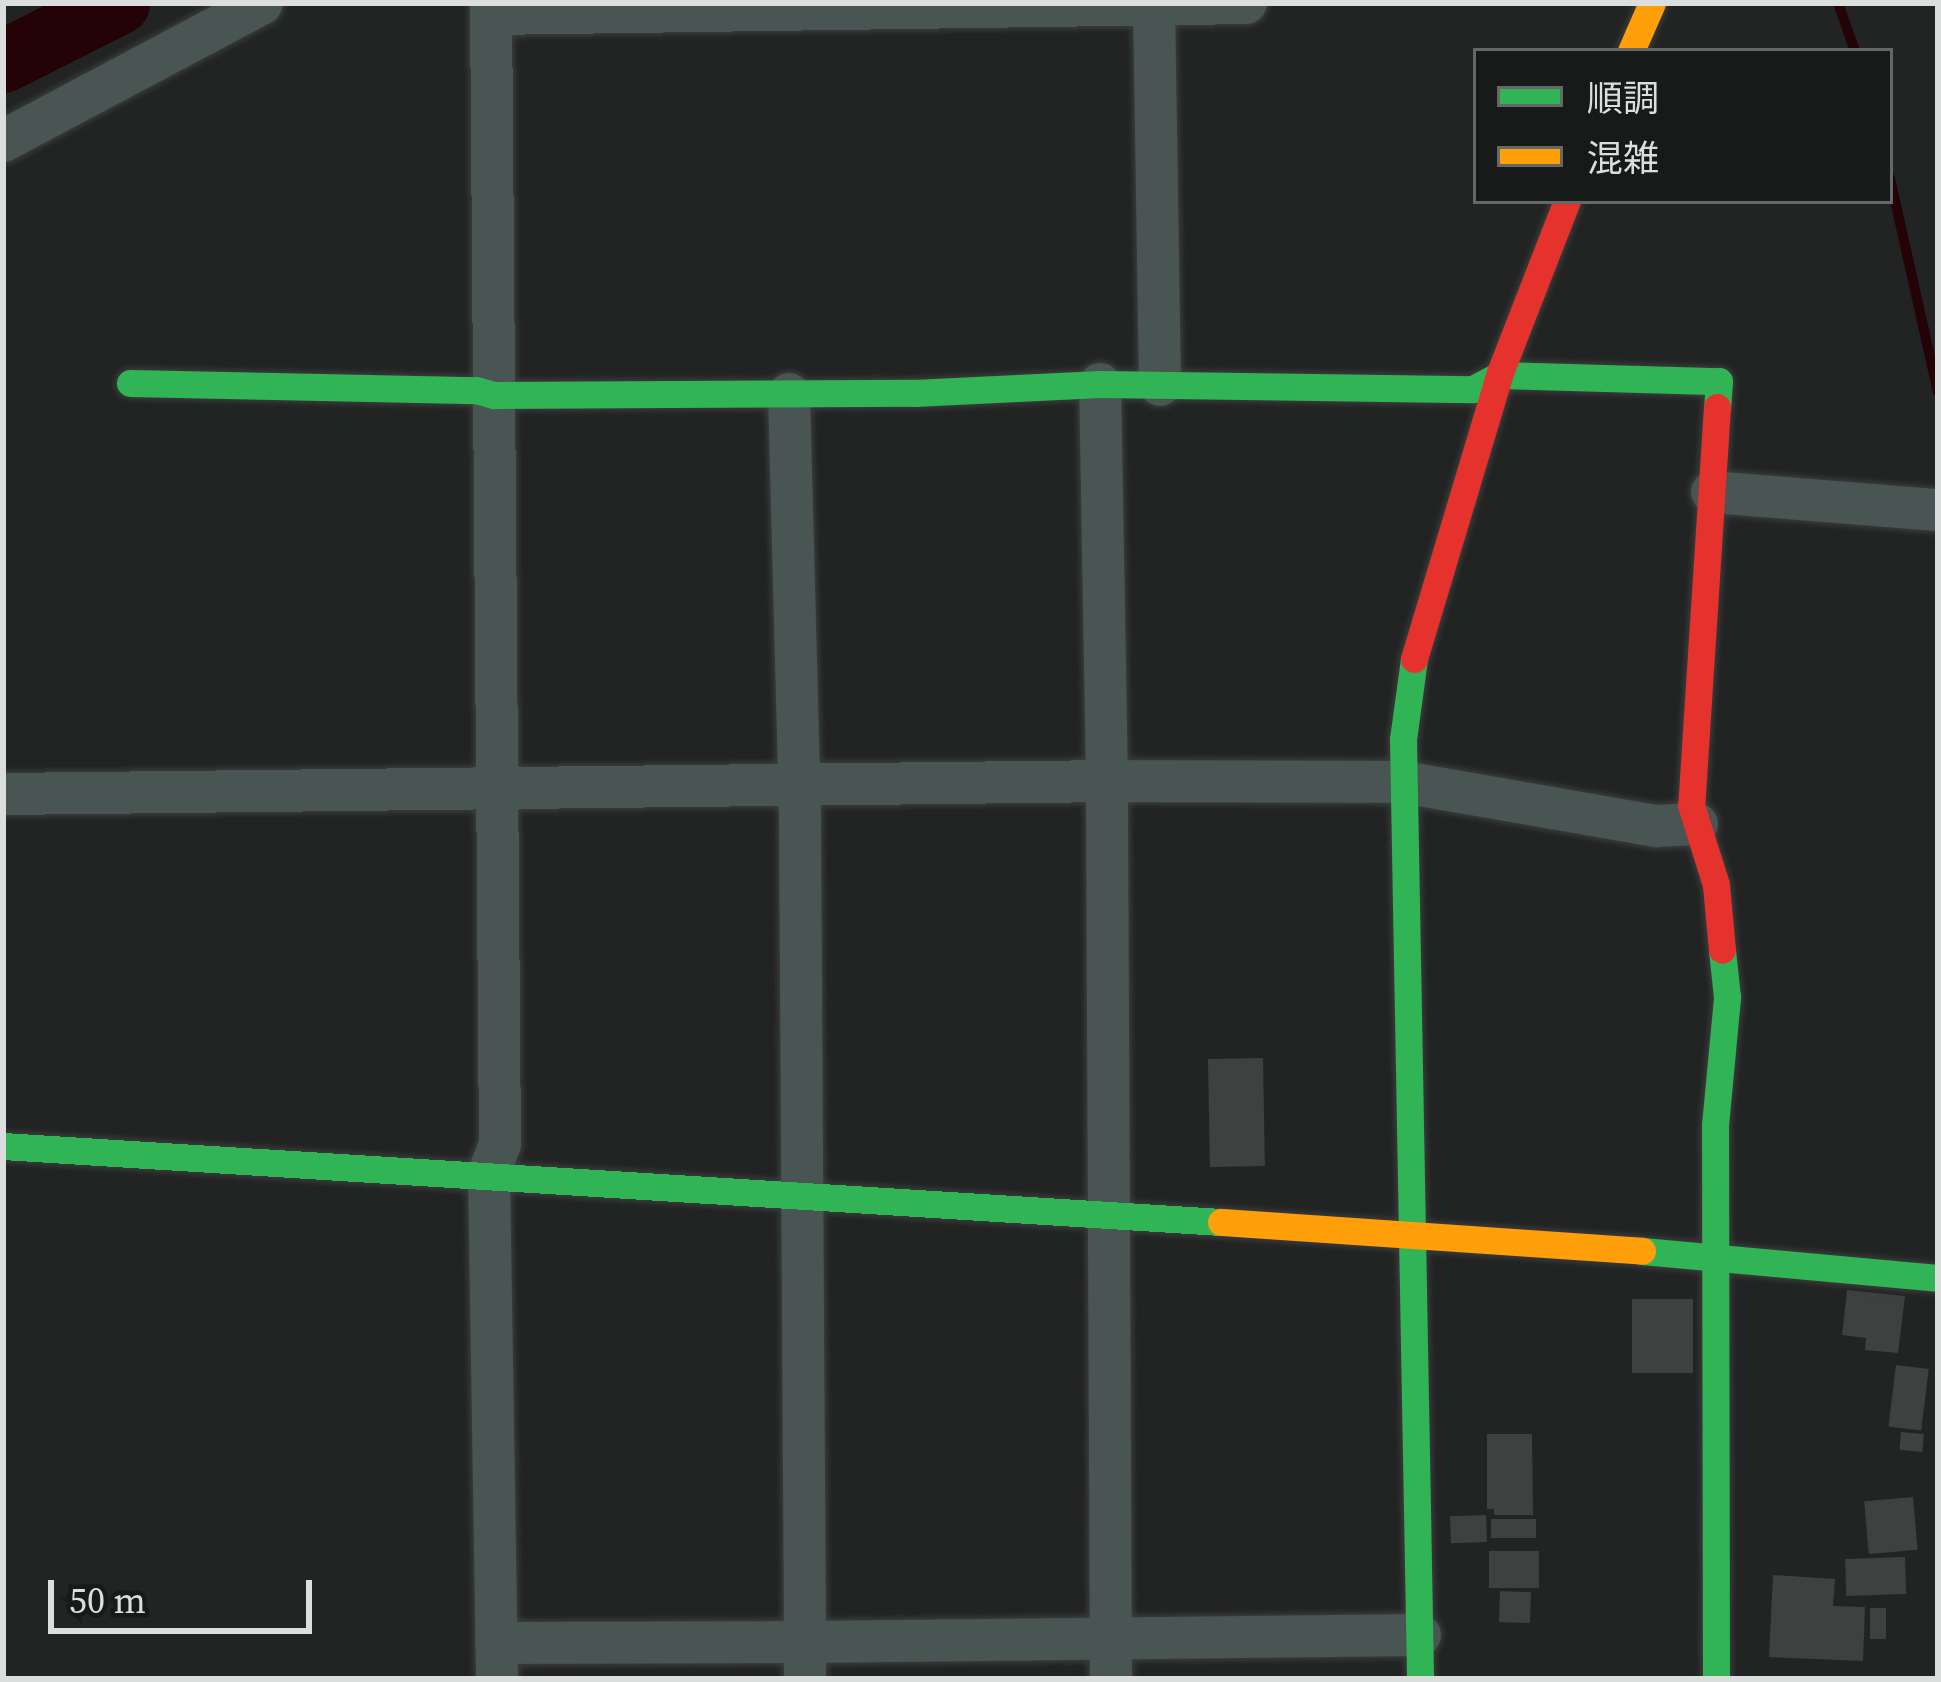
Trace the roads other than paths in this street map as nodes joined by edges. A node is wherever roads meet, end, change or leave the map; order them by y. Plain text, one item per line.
1 (262, 3) edge
2 (1154, 3) edge
3 (1246, 3) edge
4 (1652, 3) edge
5 (491, 9) edge
6 (1632, 48) edge
7 (3, 141) edge
8 (1566, 204) edge
9 (1499, 375) junction
10 (130, 383) dead end
11 (1100, 384) junction
12 (1160, 385) junction
13 (789, 394) junction
14 (494, 395) junction
15 (1712, 492) junction
16 (1938, 510) edge
17 (1107, 781) junction
18 (1403, 782) junction
19 (795, 785) junction
20 (494, 786) junction
21 (3, 794) edge
22 (1697, 824) junction
23 (3, 1146) edge
24 (490, 1173) junction
25 (802, 1196) junction
26 (1112, 1214) junction
27 (1415, 1235) junction
28 (1716, 1256) junction
29 (1938, 1278) edge
30 (1110, 1635) junction
31 (1420, 1635) junction
32 (805, 1660) edge
33 (497, 1661) edge
34 (1111, 1679) edge
35 (1420, 1679) edge
36 (1716, 1679) edge

1 - 7 street
2 - 3 street
2 - 5 street
2 - 12 street
4 - 6 street
5 - 14 street
8 - 9 street
9 - 12 street
9 - 15 street
9 - 18 street
10 - 14 street
11 - 12 street
11 - 13 street
11 - 17 street
13 - 14 street
13 - 19 street
14 - 20 street
15 - 16 street
15 - 22 street
17 - 18 street
17 - 19 street
17 - 26 street
18 - 22 street
18 - 27 street
19 - 20 street
19 - 25 street
20 - 21 street
20 - 24 street
22 - 28 street
23 - 24 street
24 - 25 street
24 - 33 street
25 - 26 street
25 - 32 street
26 - 27 street
26 - 30 street
27 - 28 street
27 - 31 street
28 - 29 street
28 - 36 street
30 - 31 street
30 - 32 street
30 - 34 street
31 - 35 street
32 - 33 street

